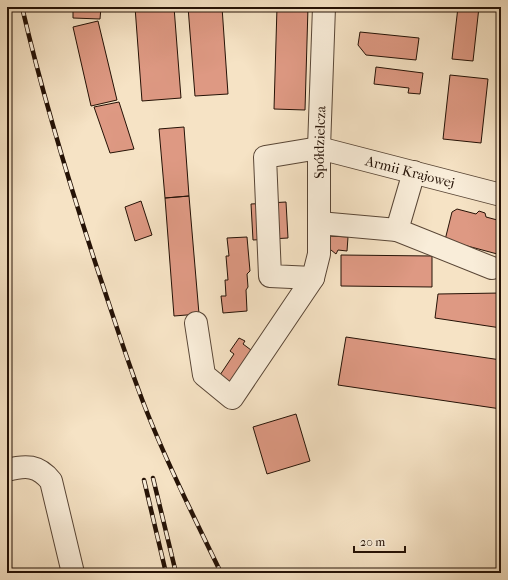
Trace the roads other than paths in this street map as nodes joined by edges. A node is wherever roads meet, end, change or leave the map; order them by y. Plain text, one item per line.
1 (324, 7) edge
2 (320, 148) junction
3 (414, 172) junction
4 (501, 195) edge
5 (320, 223) junction
6 (397, 230) junction
7 (492, 268) dead end
8 (313, 278) junction
9 (196, 323) dead end
10 (7, 470) edge
11 (73, 573) edge

1 - 2 street, Spółdzielcza
2 - 3 street, Armii Krajowej
2 - 5 street, Spółdzielcza
2 - 8 street
3 - 4 street, Armii Krajowej
3 - 6 street
5 - 6 street
5 - 8 street, Spółdzielcza
6 - 7 street
8 - 9 street, Spółdzielcza
10 - 11 street

